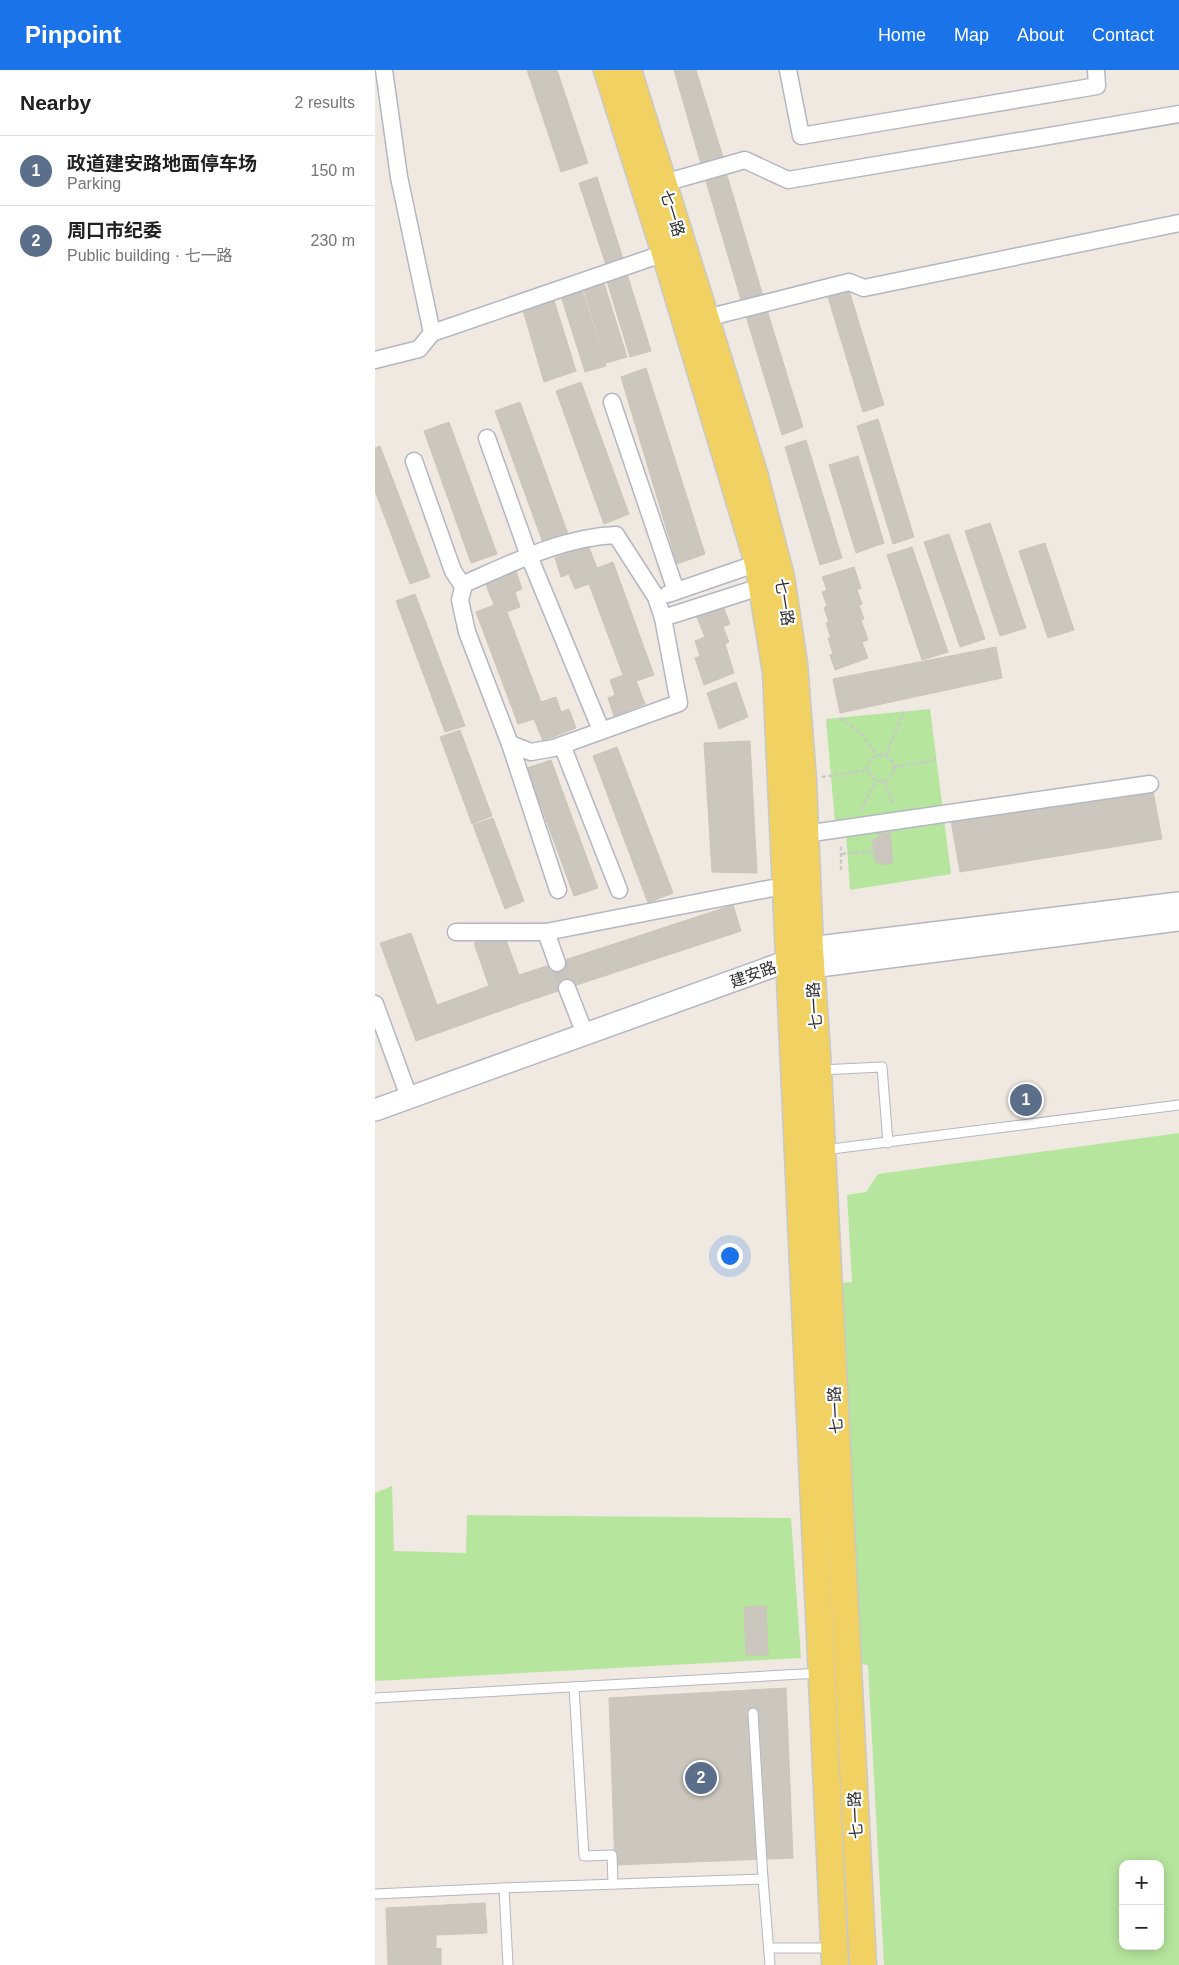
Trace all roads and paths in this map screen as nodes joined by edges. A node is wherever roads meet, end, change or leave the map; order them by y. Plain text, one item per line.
1 (385, 70) edge
2 (607, 70) edge
3 (628, 70) edge
4 (788, 70) edge
5 (1096, 70) edge
6 (1179, 114) edge
7 (664, 183) junction
8 (1179, 223) edge
9 (665, 253) junction
10 (706, 318) junction
11 (432, 333) junction
12 (375, 360) edge
13 (612, 402) dead end
14 (487, 438) dead end
15 (414, 461) dead end
16 (529, 556) junction
17 (760, 574) junction
18 (463, 586) junction
19 (677, 591) junction
20 (656, 597) junction
21 (663, 618) junction
22 (904, 712) dead end
23 (840, 718) dead end
24 (601, 730) junction
25 (510, 744) junction
26 (562, 745) junction
27 (877, 756) junction
28 (885, 756) junction
29 (936, 760) dead end
30 (894, 766) junction
31 (868, 770) junction
32 (803, 780) junction
33 (877, 781) junction
34 (884, 781) junction
35 (1150, 784) dead end
36 (907, 819) junction
37 (841, 829) junction
38 (805, 834) junction
39 (872, 851) dead end
40 (841, 854) junction
41 (841, 870) dead end
42 (783, 886) dead end
43 (558, 890) dead end
44 (619, 890) dead end
45 (1179, 903) edge
46 (1179, 920) edge
47 (456, 932) dead end
48 (545, 932) junction
49 (803, 959) junction
50 (557, 962) tunnel mouth
51 (567, 988) tunnel mouth
52 (375, 1005) edge
53 (585, 1034) junction
54 (819, 1070) junction
55 (409, 1098) junction
56 (1179, 1105) edge
57 (375, 1110) edge
58 (887, 1143) junction
59 (822, 1151) junction
60 (821, 1672) junction
61 (574, 1687) junction
62 (375, 1698) edge
63 (753, 1713) dead end
64 (763, 1879) junction
65 (613, 1884) junction
66 (504, 1888) junction
67 (375, 1894) edge
68 (770, 1948) junction
69 (849, 1953) edge
70 (508, 1965) edge
71 (770, 1965) edge

1 - 11 street
2 - 9 main road, 七一路
3 - 7 main road, 七一路
4 - 5 street
6 - 7 street
7 - 10 main road, 七一路
8 - 10 street
9 - 11 street
9 - 17 main road, 七一路
10 - 32 main road, 七一路
11 - 12 street
13 - 19 street
14 - 16 street
15 - 18 street
16 - 18 street
16 - 20 street
16 - 24 street
17 - 19 street
17 - 21 street
17 - 49 main road, 七一路
18 - 25 street
19 - 20 street
20 - 21 street
21 - 24 street
22 - 28 path
23 - 27 path
24 - 26 street
25 - 26 street
25 - 43 street
26 - 44 street
27 - 28 path
27 - 31 path
28 - 30 path
29 - 30 path
30 - 34 path
31 - 32 path
31 - 33 path
32 - 38 main road, 七一路
33 - 34 path
33 - 37 path
34 - 36 path
35 - 36 street
36 - 37 street
37 - 38 street
37 - 40 path
38 - 49 main road, 七一路
39 - 40 path
40 - 41 path
42 - 48 street
45 - 49 street
46 - 49 street, 建安路
47 - 48 street
48 - 50 street
49 - 53 street, 建安路
49 - 54 main road, 七一路
49 - 60 main road, 七一路
51 - 53 street
52 - 55 street
53 - 55 street, 建安路
54 - 58 lane
54 - 59 main road, 七一路
55 - 57 street, 建安路
56 - 58 lane
58 - 59 lane
59 - 69 main road, 七一路
60 - 61 lane
60 - 69 main road, 七一路
61 - 62 lane
61 - 65 lane
63 - 64 lane
64 - 65 lane
64 - 68 lane
65 - 66 lane
66 - 67 lane
66 - 70 lane
68 - 69 lane
68 - 71 lane

